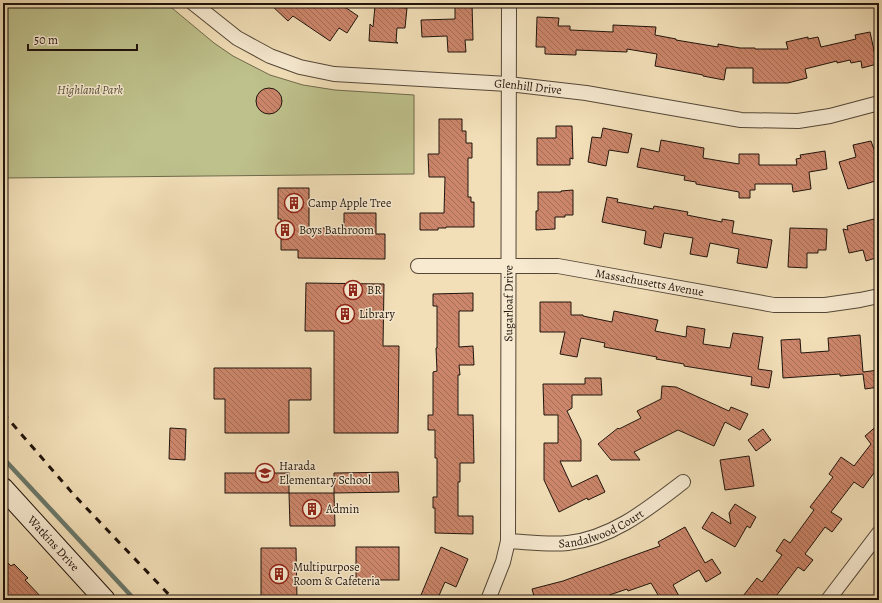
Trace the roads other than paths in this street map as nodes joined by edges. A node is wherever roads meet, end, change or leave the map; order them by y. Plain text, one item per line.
1 (193, 3) edge
2 (509, 3) edge
3 (508, 84) junction
4 (879, 103) edge
5 (418, 266) dead end
6 (508, 266) junction
7 (879, 296) edge
8 (683, 482) dead end
9 (3, 488) edge
10 (879, 533) edge
11 (508, 540) junction
12 (105, 600) edge
13 (488, 600) edge
14 (828, 600) edge

1 - 3 street, Glenhill Drive
2 - 3 street, Sugarloaf Drive
3 - 4 street, Glenhill Drive
3 - 6 street, Sugarloaf Drive
5 - 6 street, Massachusetts Avenue
6 - 7 street, Massachusetts Avenue
6 - 11 street, Sugarloaf Drive
8 - 11 street, Sandalwood Court
9 - 12 street, Watkins Drive
10 - 14 street
11 - 13 street, Sugarloaf Drive

